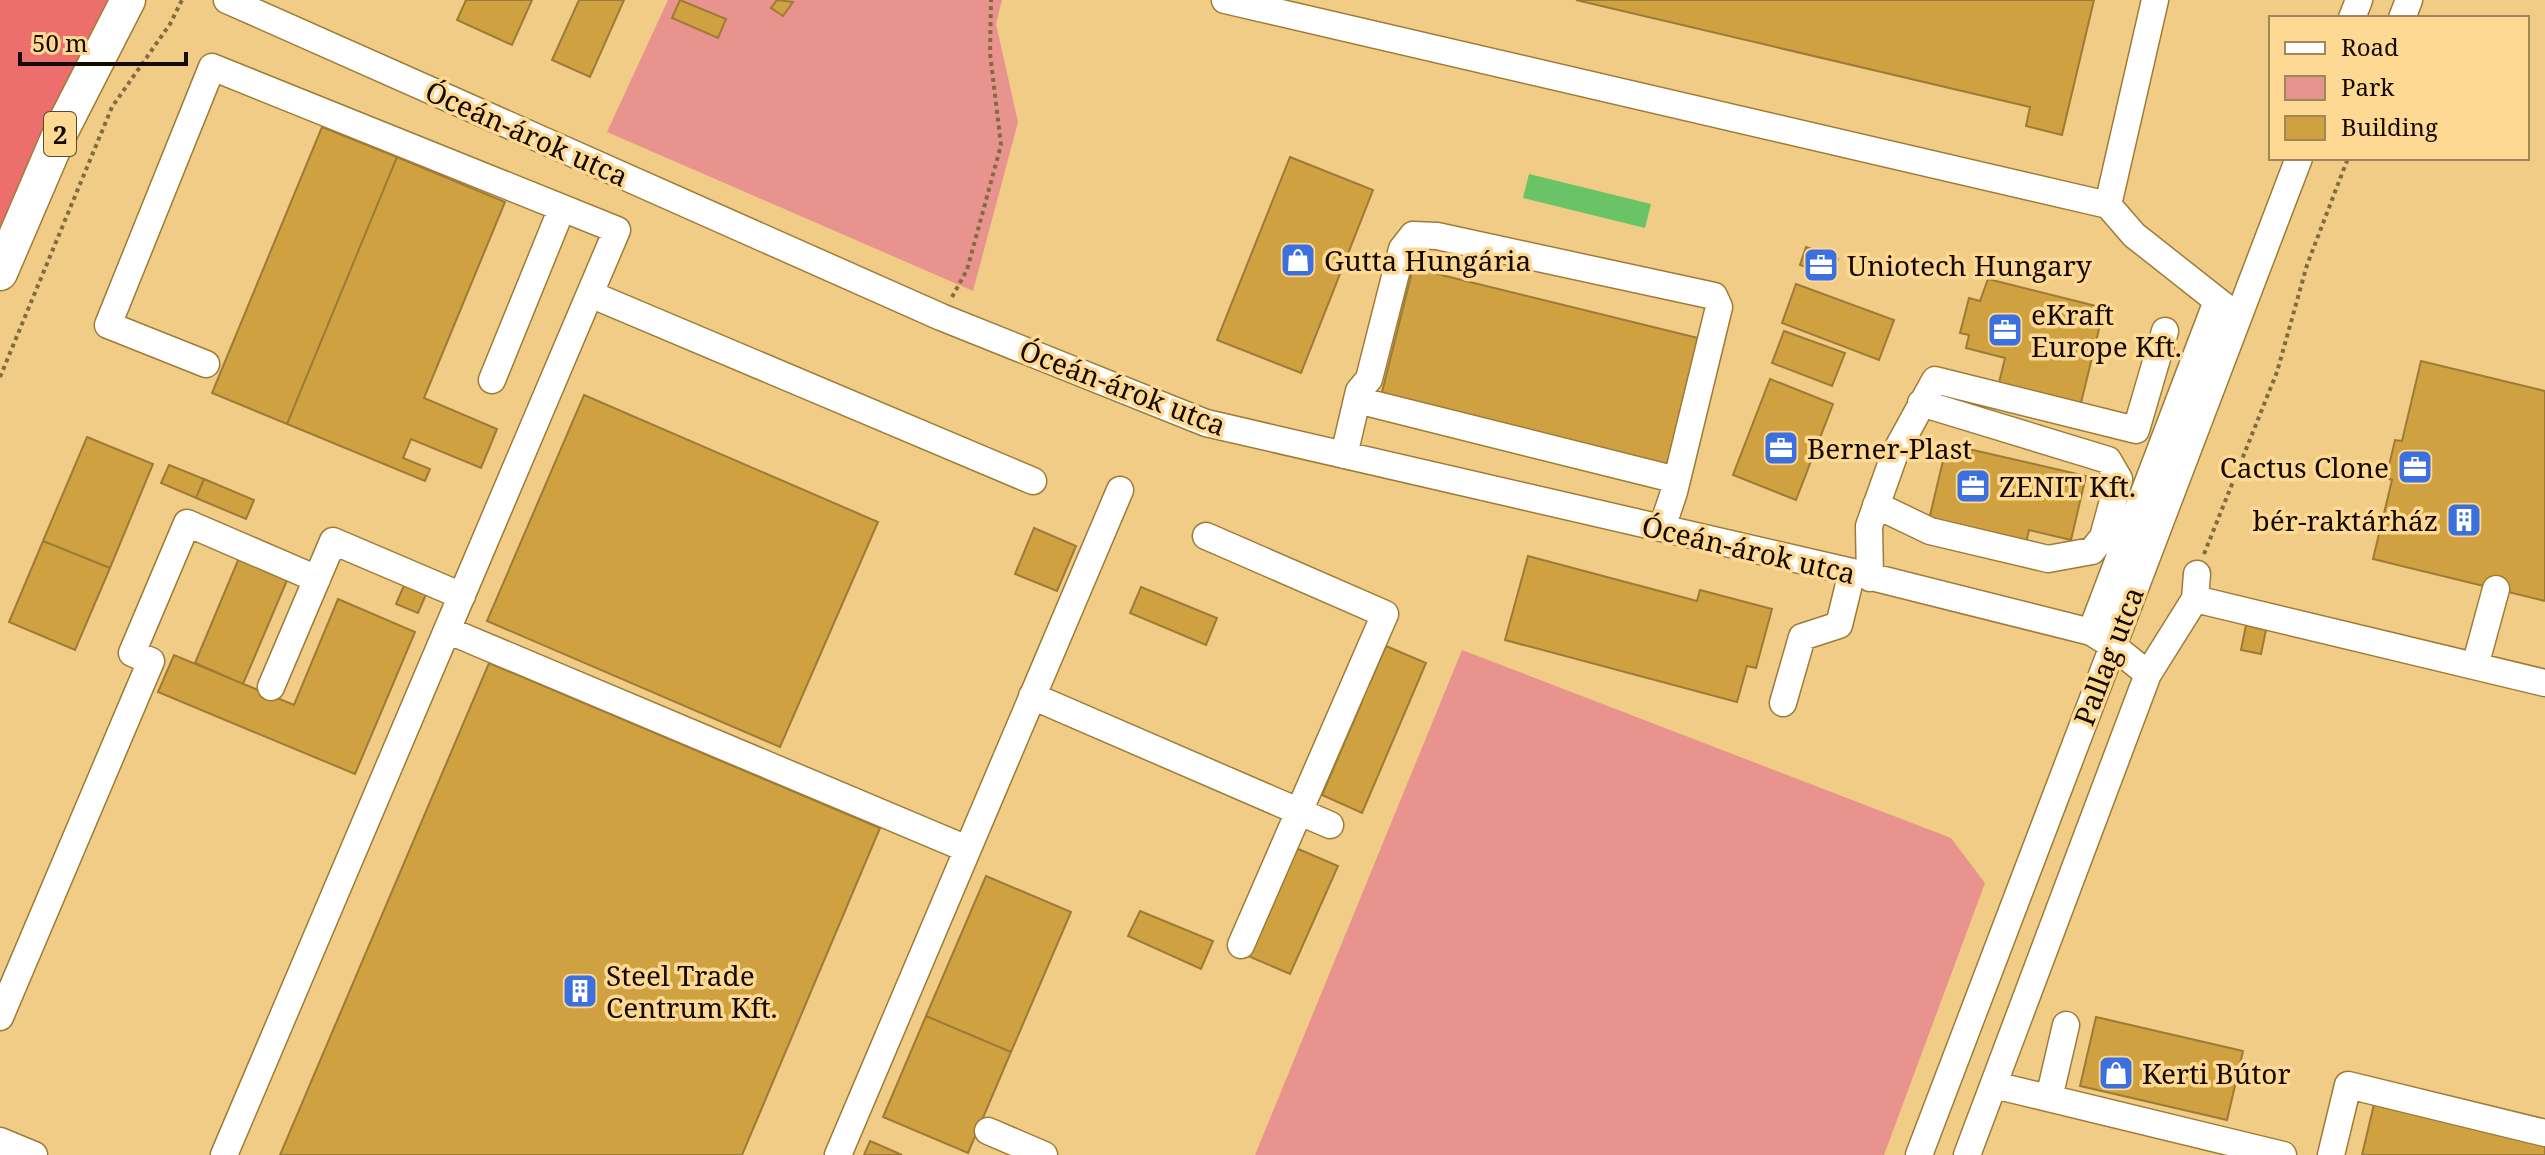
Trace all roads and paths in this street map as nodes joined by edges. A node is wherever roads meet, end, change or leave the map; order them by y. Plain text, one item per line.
1 (128, 0) edge
2 (182, 0) edge
3 (227, 0) edge
4 (991, 0) edge
5 (1225, 0) edge
6 (2155, 0) edge
7 (2298, 160) edge
8 (2347, 160) edge
9 (2108, 205) junction
10 (562, 208) junction
11 (0, 273) edge
12 (590, 294) junction
13 (2228, 309) junction
14 (941, 317) junction
15 (2165, 331) dead end
16 (206, 364) dead end
17 (0, 377) edge
18 (492, 380) dead end
19 (1357, 400) junction
20 (1921, 403) junction
21 (1344, 455) junction
22 (1677, 480) junction
23 (1033, 481) dead end
24 (1120, 490) dead end
25 (1876, 505) junction
26 (1662, 528) junction
27 (1206, 536) dead end
28 (1861, 575) junction
29 (317, 579) junction
30 (2196, 587) junction
31 (2496, 589) dead end
32 (462, 596) junction
33 (447, 630) junction
34 (2102, 639) junction
35 (2475, 666) junction
36 (2148, 674) junction
37 (2545, 683) edge
38 (271, 687) dead end
39 (1032, 696) junction
40 (1783, 703) dead end
41 (1299, 812) junction
42 (1330, 825) dead end
43 (967, 849) junction
44 (1241, 945) dead end
45 (0, 1017) edge
46 (2066, 1025) dead end
47 (1994, 1085) junction
48 (2049, 1098) junction
49 (988, 1131) dead end
50 (2545, 1133) edge
51 (0, 1141) edge
52 (34, 1155) edge
53 (224, 1155) edge
54 (838, 1155) edge
55 (1044, 1155) edge
56 (1919, 1155) edge
57 (1967, 1155) edge
58 (2283, 1155) edge
59 (2331, 1155) edge

1 - 11 main road, 2
2 - 17 path
3 - 14 street, Óceán-árok utca
4 - 14 path
5 - 9 street
6 - 9 street
7 - 13 street, Pallag utca
8 - 30 path
9 - 13 street
10 - 12 street
10 - 16 street
10 - 18 street
12 - 23 street
12 - 32 street
13 - 34 street, Pallag utca
14 - 21 street, Óceán-árok utca
15 - 20 street
19 - 21 street
19 - 22 street
19 - 22 street
20 - 25 street
20 - 25 street
21 - 26 street, Óceán-árok utca
22 - 26 street
24 - 39 street
25 - 28 street
26 - 28 street, Óceán-árok utca
27 - 41 street
28 - 34 street, Óceán-árok utca
28 - 40 street
29 - 32 street
29 - 38 street
29 - 45 street
30 - 35 street
30 - 36 street, Pallag utca
31 - 35 street
32 - 33 street
33 - 43 street
33 - 53 street
34 - 36 street
34 - 56 street, Pallag utca
35 - 37 street
36 - 47 street, Pallag utca
39 - 41 street
39 - 43 street
41 - 42 street
41 - 44 street
43 - 54 street
46 - 48 street
47 - 48 street
47 - 57 street, Pallag utca
48 - 58 street
49 - 55 street
50 - 59 street
51 - 52 street

